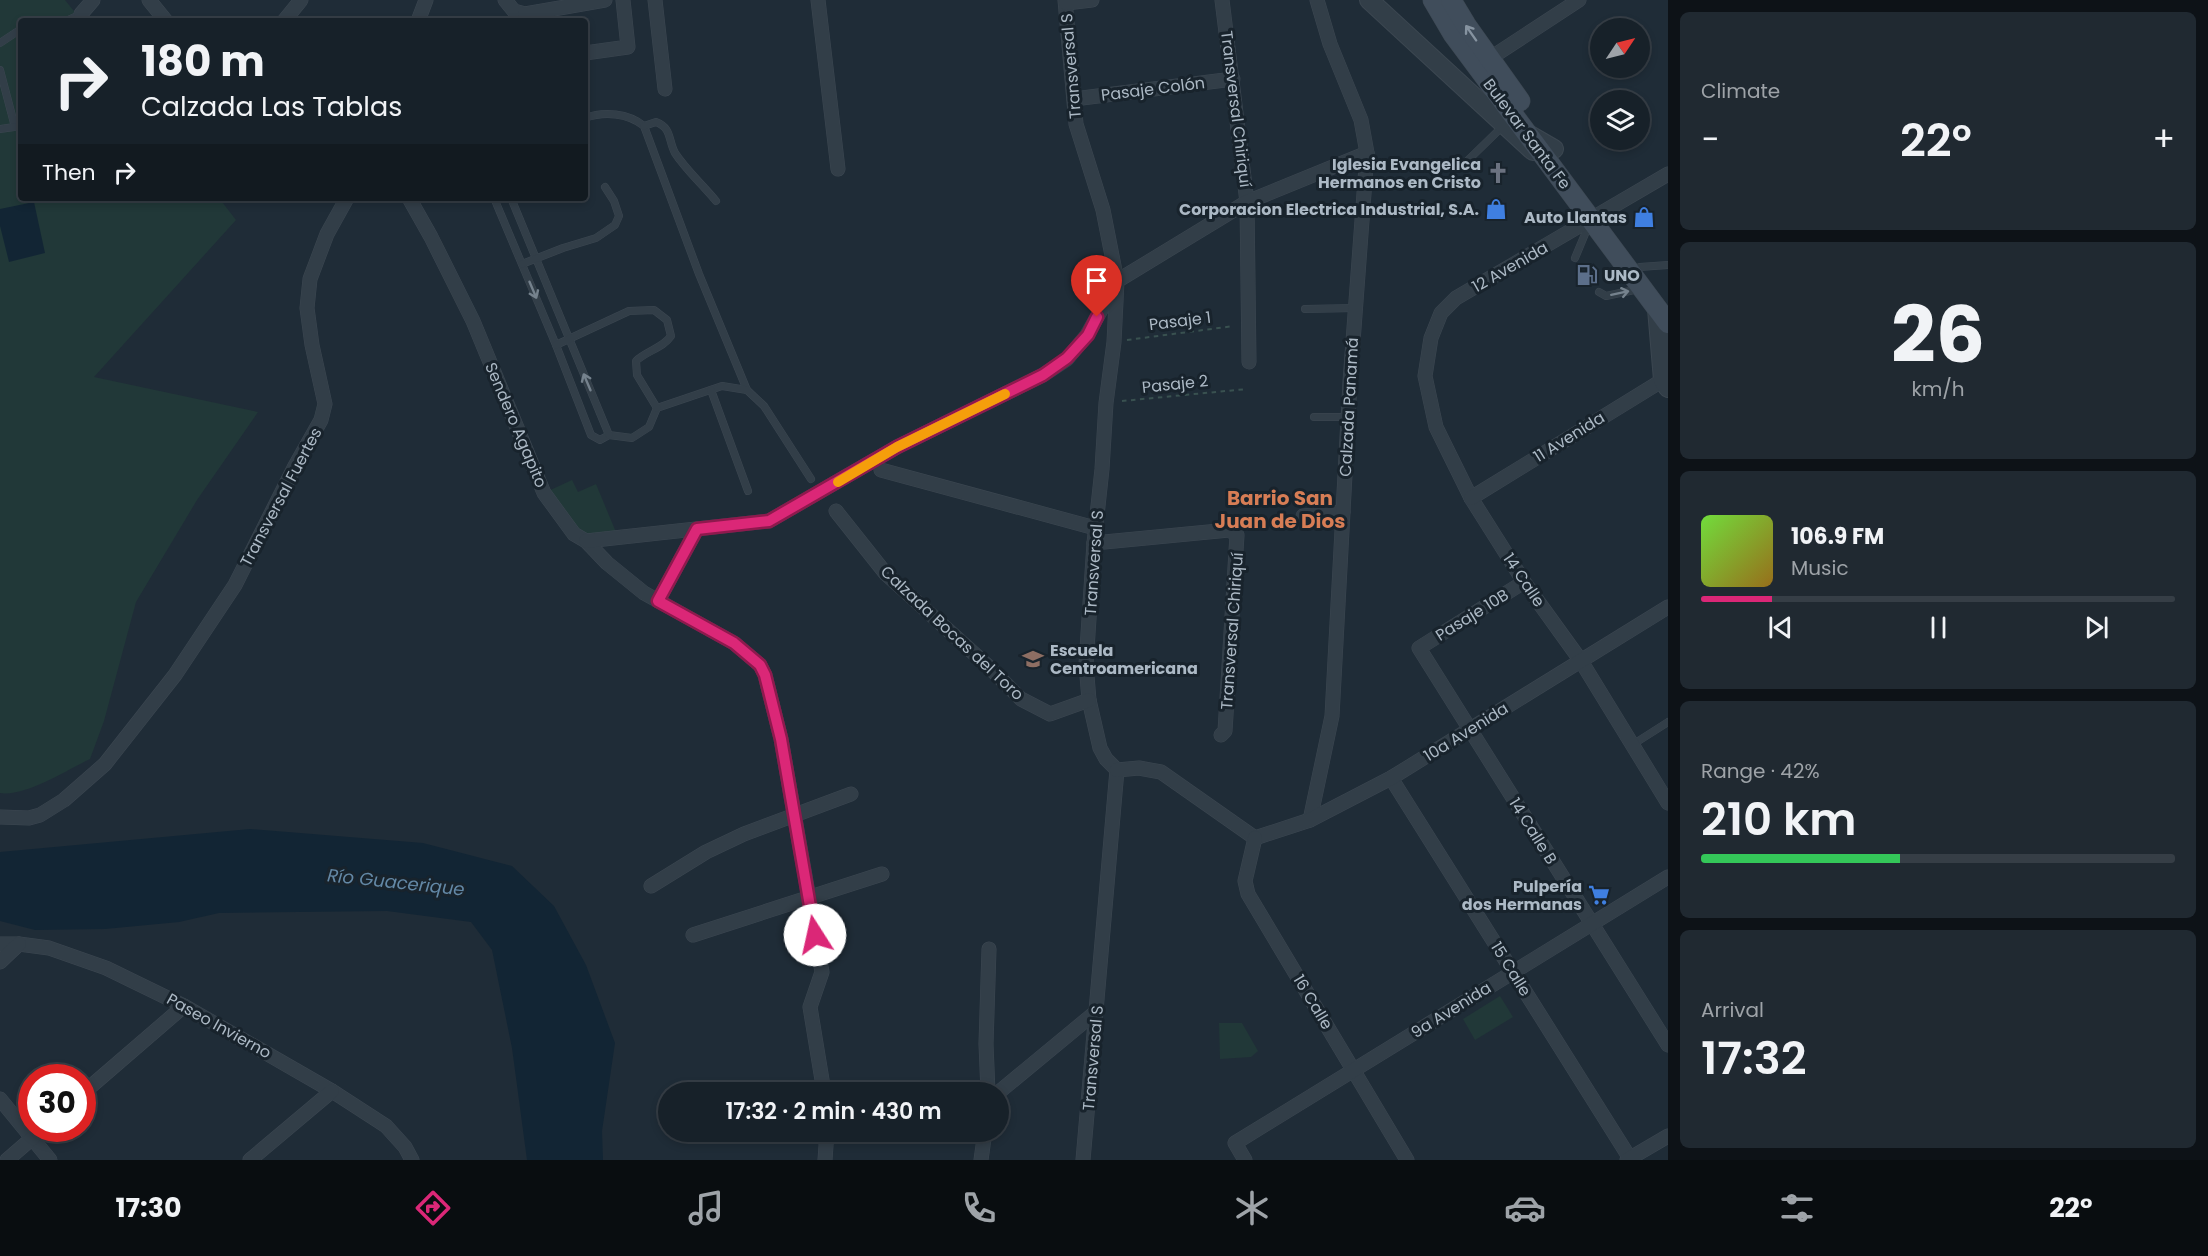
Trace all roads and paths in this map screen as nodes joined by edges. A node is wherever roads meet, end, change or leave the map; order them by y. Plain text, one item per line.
1 (93, 0) edge
2 (148, 0) edge
3 (301, 0) edge
4 (426, 0) edge
5 (505, 0) edge
6 (604, 0) edge
7 (623, 0) edge
8 (655, 0) edge
9 (818, 0) edge
10 (1092, 0) edge
11 (1222, 0) edge
12 (1317, 0) edge
13 (1369, 0) edge
14 (1433, 0) edge
15 (1451, 0) edge
16 (1579, 0) edge
17 (1065, 2) edge
18 (526, 17) edge
19 (80, 18) edge
20 (163, 18) edge
21 (286, 18) edge
22 (419, 18) edge
23 (18, 31) edge
24 (0, 43) edge
25 (588, 53) edge
26 (1489, 59) junction
27 (0, 70) edge
28 (1233, 79) junction
29 (665, 89) dead end
30 (1477, 98) junction
31 (1074, 99) junction
32 (588, 117) edge
33 (1504, 124) junction
34 (18, 126) edge
35 (644, 126) junction
36 (0, 129) edge
37 (1528, 135) junction
38 (1554, 149) junction
39 (1367, 153) junction
40 (1460, 168) dead end
41 (838, 169) dead end
42 (1668, 174) edge
43 (1564, 183) junction
44 (604, 187) dead end
45 (345, 201) edge
46 (411, 201) edge
47 (495, 201) edge
48 (512, 201) edge
49 (716, 201) dead end
50 (1247, 202) junction
51 (1596, 217) junction
52 (1572, 231) junction
53 (1580, 245) junction
54 (537, 258) junction
55 (1575, 258) dead end
56 (522, 264) junction
57 (1668, 264) edge
58 (1640, 267) junction
59 (1117, 280) junction
60 (1642, 289) junction
61 (1599, 292) dead end
62 (1355, 308) junction
63 (1305, 309) dead end
64 (1664, 312) edge
65 (1249, 324) junction
66 (1431, 339) joint
67 (569, 340) junction
68 (1114, 342) junction
69 (556, 345) junction
70 (1249, 362) dead end
71 (1666, 382) edge
72 (1247, 389) dead end
73 (711, 390) junction
74 (747, 390) junction
75 (1106, 403) junction
76 (657, 408) junction
77 (1314, 417) dead end
78 (1349, 417) junction
79 (609, 435) junction
80 (881, 470) dead end
81 (811, 479) dead end
82 (748, 491) dead end
83 (1471, 498) junction
84 (836, 511) dead end
85 (1343, 512) junction
86 (1303, 516) dead end
87 (1095, 528) junction
88 (697, 529) junction
89 (586, 541) junction
90 (1094, 543) junction
91 (1524, 582) junction
92 (658, 601) junction
93 (1668, 608) edge
94 (1419, 648) joint
95 (1581, 661) junction
96 (1089, 700) junction
97 (1668, 722) edge
98 (1469, 730) junction
99 (1221, 735) dead end
100 (1632, 745) junction
101 (1117, 770) junction
102 (1390, 778) junction
103 (851, 794) dead end
104 (1668, 803) edge
105 (793, 814) junction
106 (0, 817) edge
107 (1310, 820) junction
108 (1255, 838) junction
109 (882, 874) dead end
110 (1668, 877) edge
111 (651, 886) dead end
112 (809, 898) junction
113 (1592, 924) junction
114 (693, 935) dead end
115 (0, 944) edge
116 (20, 944) junction
117 (989, 949) dead end
118 (0, 962) edge
119 (1513, 972) junction
120 (184, 1005) junction
121 (1097, 1011) junction
122 (1668, 1045) edge
123 (1353, 1070) junction
124 (96, 1082) edge
125 (822, 1082) edge
126 (988, 1082) edge
127 (1009, 1084) edge
128 (332, 1091) junction
129 (0, 1099) edge
130 (18, 1121) edge
131 (1668, 1136) edge
132 (27, 1142) edge
133 (35, 1142) edge
134 (826, 1142) edge
135 (983, 1142) edge
136 (1630, 1159) edge
137 (7, 1160) edge
138 (50, 1160) edge
139 (250, 1160) edge
140 (412, 1160) edge
141 (825, 1160) edge
142 (981, 1160) edge
143 (1083, 1160) edge
144 (1245, 1160) edge
145 (1407, 1160) edge

1 - 19 street
2 - 20 street
3 - 21 street
4 - 22 street
5 - 18 street
6 - 18 street
7 - 25 street
8 - 29 street
9 - 41 street
10 - 17 street
11 - 28 street, Transversal Chiriquí
12 - 39 street, Calzada Panamá
13 - 30 street
14 - 37 main road, Bulevar Santa Fe
26 -> 15 main road, Bulevar Santa Fe
16 - 26 street
17 - 31 street, Transversal S
23 - 24 lane
26 - 38 main road, Bulevar Santa Fe
27 - 34 lane
28 - 31 street, Pasaje Colón
28 - 50 street, Transversal Chiriquí
30 - 33 street
30 - 37 street
31 - 59 street, Transversal S
32 - 35 lane
33 - 40 lane
33 - 43 street
34 - 36 lane
35 - 49 lane
35 - 74 lane
37 - 38 street
37 - 43 main road, Bulevar Santa Fe
38 - 51 main road, Bulevar Santa Fe
39 - 50 street
39 - 62 street, Calzada Panamá
42 - 51 street, 12 Avenida
43 - 51 main road, Bulevar Santa Fe
44 - 54 lane
45 - 106 street, Transversal Fuertes
46 - 89 street, Sendero Agapito
47 - 56 lane
48 - 54 lane
50 - 59 street
50 - 65 street, Transversal Chiriquí
51 - 52 street, 12 Avenida
51 - 53 lane
51 - 58 main road, Bulevar Santa Fe
51 - 60 main road, Bulevar Santa Fe
52 - 53 lane
52 - 66 street, 12 Avenida
53 - 55 lane
54 - 56 lane
54 - 67 lane
56 -> 69 lane
57 - 58 lane
58 - 64 main road, Bulevar Santa Fe
59 - 68 street, Transversal S
59 - 88 street
61 -> 60 lane
60 - 64 main road, Bulevar Santa Fe
62 - 63 lane
62 - 78 street, Calzada Panamá
64 - 71 street
65 - 68 path, Pasaje 1
65 - 70 street, Transversal Chiriquí
66 - 83 street, 14 Calle
67 - 69 lane
67 - 76 lane
79 -> 67 lane
68 - 75 street, Transversal S
69 - 79 lane
71 - 83 street, 11 Avenida
72 - 75 path, Pasaje 2
73 - 74 lane
73 - 76 lane
73 - 82 lane
74 - 81 lane
75 - 87 street, Transversal S
76 - 79 lane
77 - 78 lane
78 - 85 street, Calzada Panamá
80 - 87 street
83 - 91 street, 14 Calle
84 - 96 street, Calzada Bocas del Toro
85 - 86 street
85 - 107 street, Calzada Panamá
87 - 90 street, Transversal S
88 - 89 street
88 - 92 street
89 - 92 street, Sendero Agapito
90 - 96 street, Transversal S
90 - 99 street, Transversal Chiriquí
91 - 94 street, Pasaje 10B
91 - 95 street, 14 Calle
92 - 105 street, Sendero Agapito
93 - 95 street, 10a Avenida
94 - 98 street, 14 Calle B
95 - 98 street, 10a Avenida
95 - 100 street, 14 Calle
96 - 101 street, Transversal S
97 - 100 lane
98 - 102 street, 10a Avenida
98 - 113 street, 14 Calle B
100 - 104 street, 14 Calle
101 - 108 street
101 - 121 street, Transversal S
102 - 107 street, 10a Avenida
102 - 119 street, 15 Calle
103 - 105 street
105 - 111 street
105 - 112 street, Sendero Agapito
107 - 108 street, 10a Avenida
108 - 123 street, 16 Calle
109 - 112 street
110 - 113 street, 9a Avenida
112 - 114 street
112 - 125 street, Sendero Agapito
113 - 119 street, 9a Avenida
113 - 122 street, 14 Calle B
115 - 116 street, Paseo Invierno
116 - 118 street
116 - 120 street, Paseo Invierno
117 - 126 street
119 - 123 street, 9a Avenida
119 - 136 street, 15 Calle
120 - 124 street
120 - 128 street, Paseo Invierno
121 - 127 street
121 - 143 street, Transversal S
123 - 144 street, 9a Avenida
123 - 145 street, 16 Calle
128 - 139 street
128 - 140 street, Paseo Invierno
129 - 130 street
131 - 136 street
132 - 137 street
133 - 138 street
134 - 141 street
135 - 142 street

